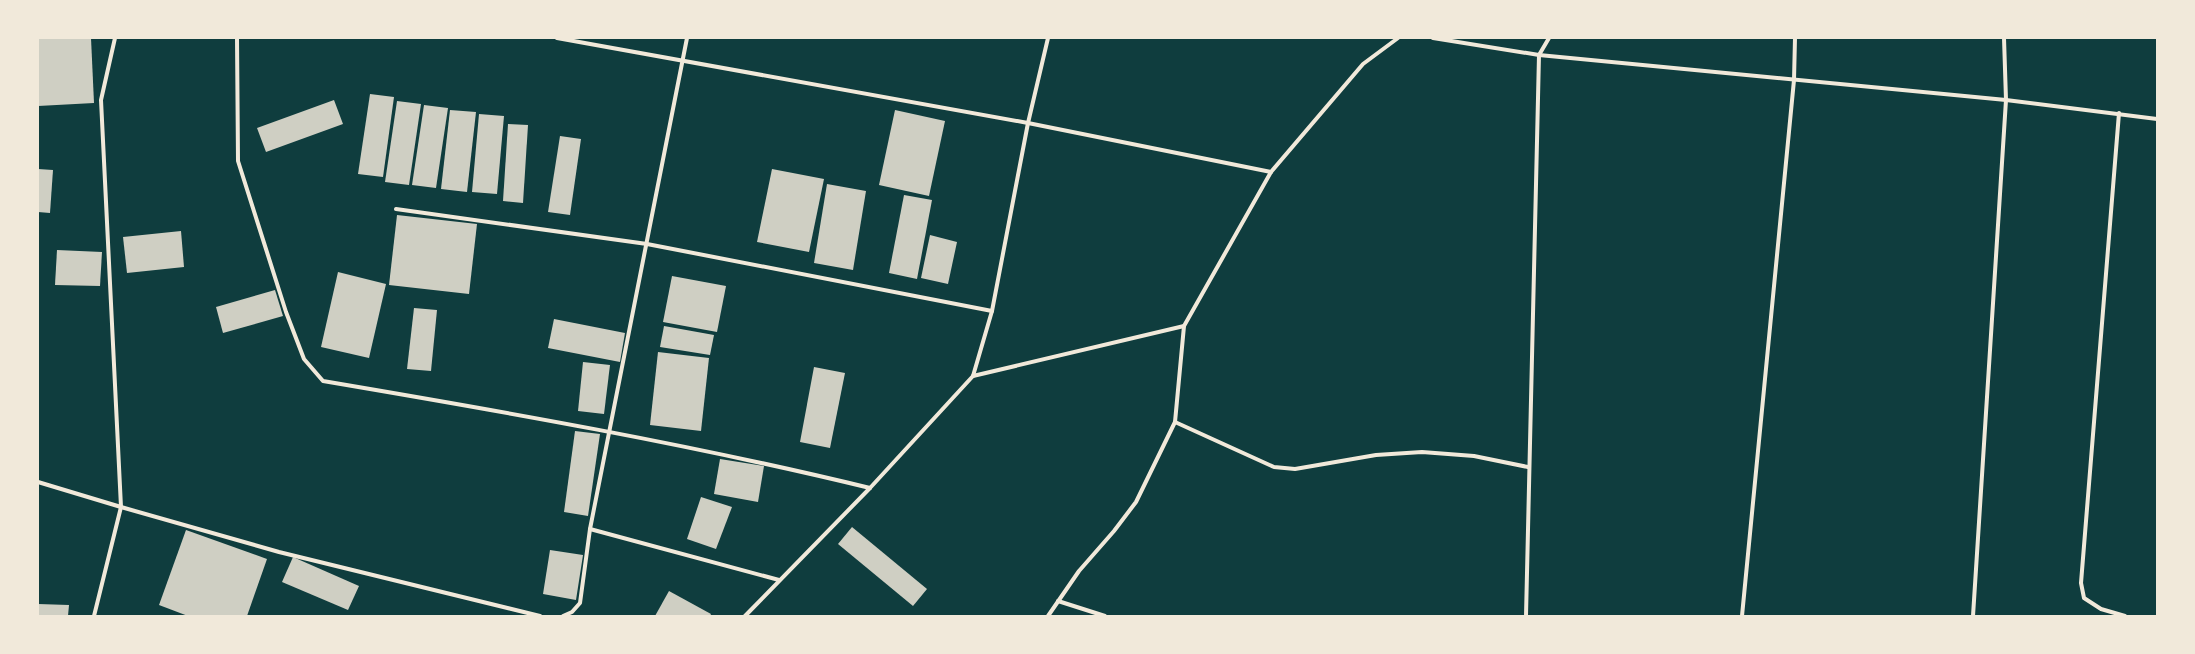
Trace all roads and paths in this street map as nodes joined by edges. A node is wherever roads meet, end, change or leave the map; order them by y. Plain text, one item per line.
1 (115, 38) edge
2 (237, 38) edge
3 (557, 38) edge
4 (688, 38) edge
5 (1048, 38) edge
6 (1398, 38) edge
7 (1433, 38) edge
8 (1549, 38) edge
9 (1795, 38) edge
10 (2004, 38) edge
11 (1539, 55) junction
12 (684, 62) junction
13 (1794, 80) junction
14 (2006, 100) junction
15 (2119, 113) junction
16 (2157, 119) edge
17 (1028, 123) junction
18 (1271, 172) junction
19 (396, 209) dead end
20 (647, 244) junction
21 (992, 311) junction
22 (1184, 326) junction
23 (973, 376) junction
24 (1175, 422) junction
25 (610, 430) junction
26 (1528, 467) junction
27 (38, 482) edge
28 (870, 488) junction
29 (121, 507) junction
30 (590, 529) junction
31 (779, 580) junction
32 (1058, 601) junction
33 (94, 616) edge
34 (540, 616) edge
35 (563, 616) edge
36 (744, 616) edge
37 (1048, 616) edge
38 (1105, 616) edge
39 (1526, 616) edge
40 (1742, 616) edge
41 (1973, 616) edge
42 (2126, 616) edge

1 - 29 street
2 - 25 street
3 - 12 street
4 - 12 street
5 - 17 street
6 - 18 street
7 - 11 street
8 - 11 street
9 - 13 street
10 - 14 street
11 - 13 street
11 - 26 street
12 - 17 street
12 - 20 street
13 - 14 street
13 - 40 street
14 - 15 street
14 - 41 street
15 - 16 street
15 - 42 street
17 - 18 street
17 - 21 street
18 - 22 street
19 - 20 street
20 - 21 street
20 - 25 street
21 - 23 street
22 - 23 street
22 - 24 street
23 - 28 street
24 - 26 street
24 - 32 street
25 - 28 street
25 - 30 street
26 - 39 street
27 - 29 street
28 - 31 street
29 - 33 street
29 - 34 street
30 - 31 street
30 - 35 street
31 - 36 street
32 - 37 street
32 - 38 street

